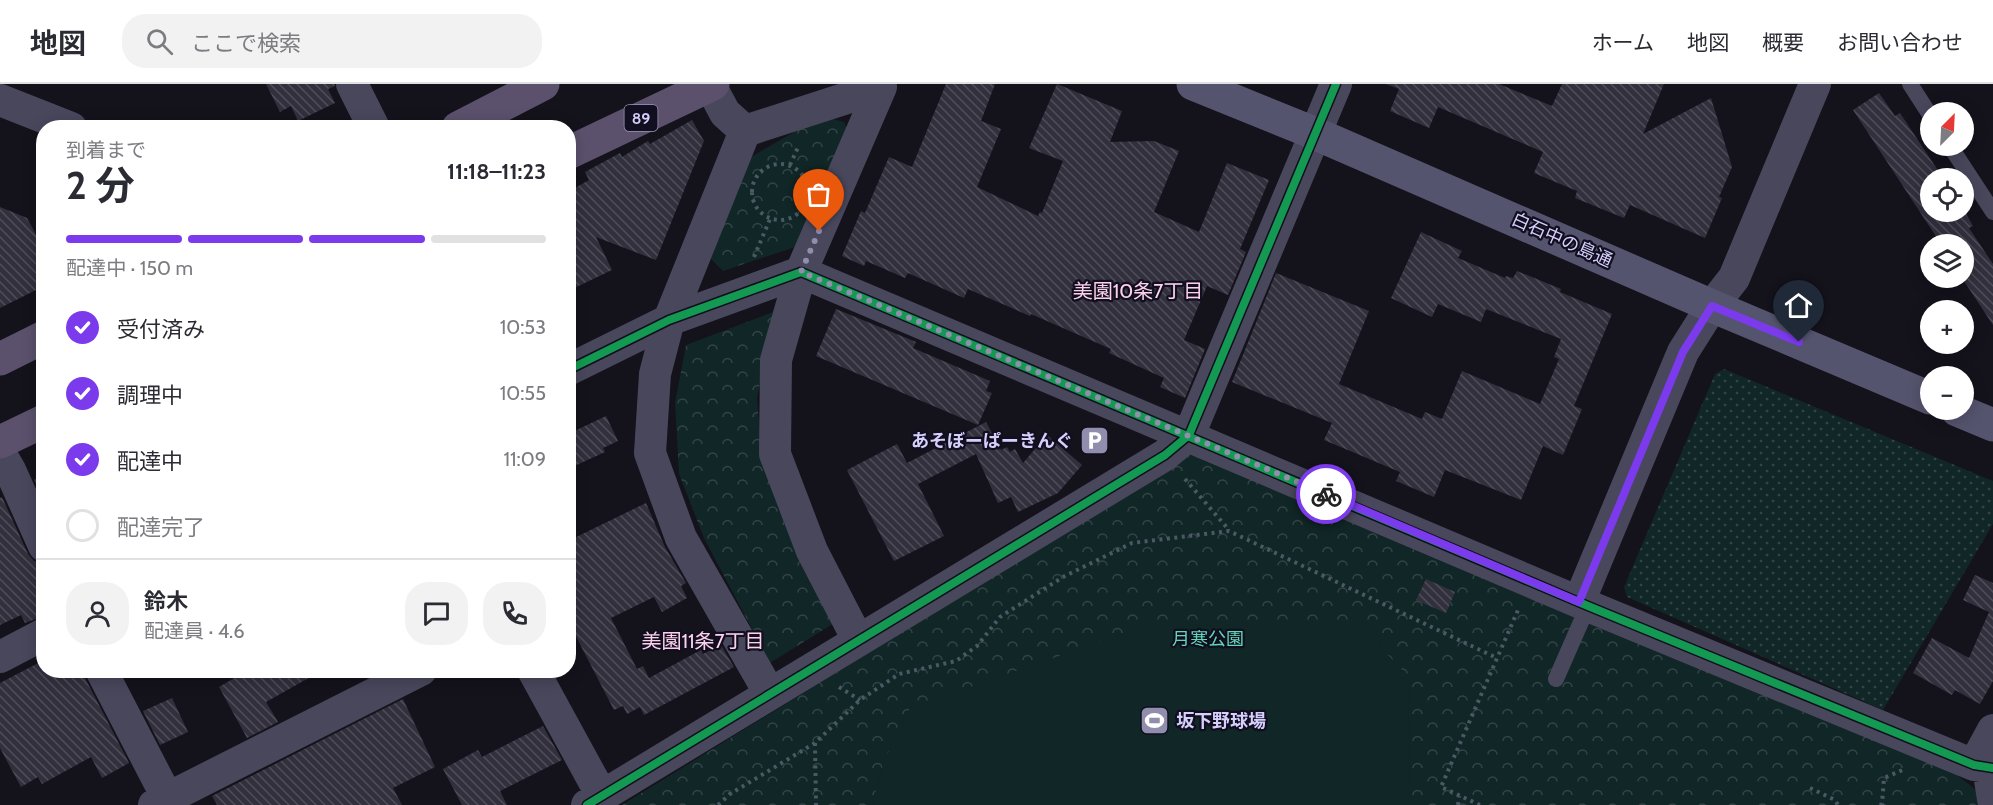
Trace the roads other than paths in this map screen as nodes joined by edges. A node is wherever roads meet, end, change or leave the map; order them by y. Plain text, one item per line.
1 (352, 84) edge
2 (543, 84) edge
3 (1193, 84) edge
4 (1336, 84) edge
5 (1910, 84) edge
6 (712, 85) edge
7 (1807, 86) edge
8 (0, 100) edge
9 (1922, 102) edge
10 (51, 120) edge
11 (370, 120) edge
12 (473, 120) edge
13 (745, 131) junction
14 (1314, 133) junction
15 (576, 149) edge
16 (1957, 156) edge
17 (1993, 212) edge
18 (801, 272) junction
19 (1712, 306) junction
20 (669, 320) junction
21 (36, 341) edge
22 (0, 359) edge
23 (576, 366) edge
24 (1920, 394) edge
25 (1974, 417) edge
26 (36, 425) edge
27 (1993, 425) edge
28 (1189, 435) junction
29 (0, 442) edge
30 (0, 453) edge
31 (36, 528) edge
32 (1583, 604) junction
33 (36, 638) edge
34 (858, 640) junction
35 (0, 657) edge
36 (105, 678) edge
37 (406, 678) edge
38 (537, 678) edge
39 (1556, 679) dead end
40 (770, 694) junction
41 (1993, 730) edge
42 (1985, 766) edge
43 (1993, 799) edge
44 (595, 801) edge
45 (164, 803) edge

1 - 11 street
2 - 12 main road
3 - 14 street, 白石中の島通
4 - 14 street
5 - 9 lane
6 - 13 street
6 - 15 main road, 89
7 - 19 street
8 - 10 street
13 - 18 street
13 - 20 street
14 - 19 street, 白石中の島通
14 - 28 street
16 - 17 lane
18 - 20 street
18 - 28 street
18 - 34 street
19 - 24 street, 白石中の島通
19 - 32 street
20 - 23 street
20 - 40 street
21 - 22 main road
25 - 27 street
26 - 29 main road
28 - 32 street
28 - 34 street
30 - 31 street
32 - 39 lane
32 - 42 street
33 - 35 street
34 - 40 street
36 - 45 street
37 - 45 street
38 - 44 street
40 - 44 street
41 - 42 street
42 - 43 street

